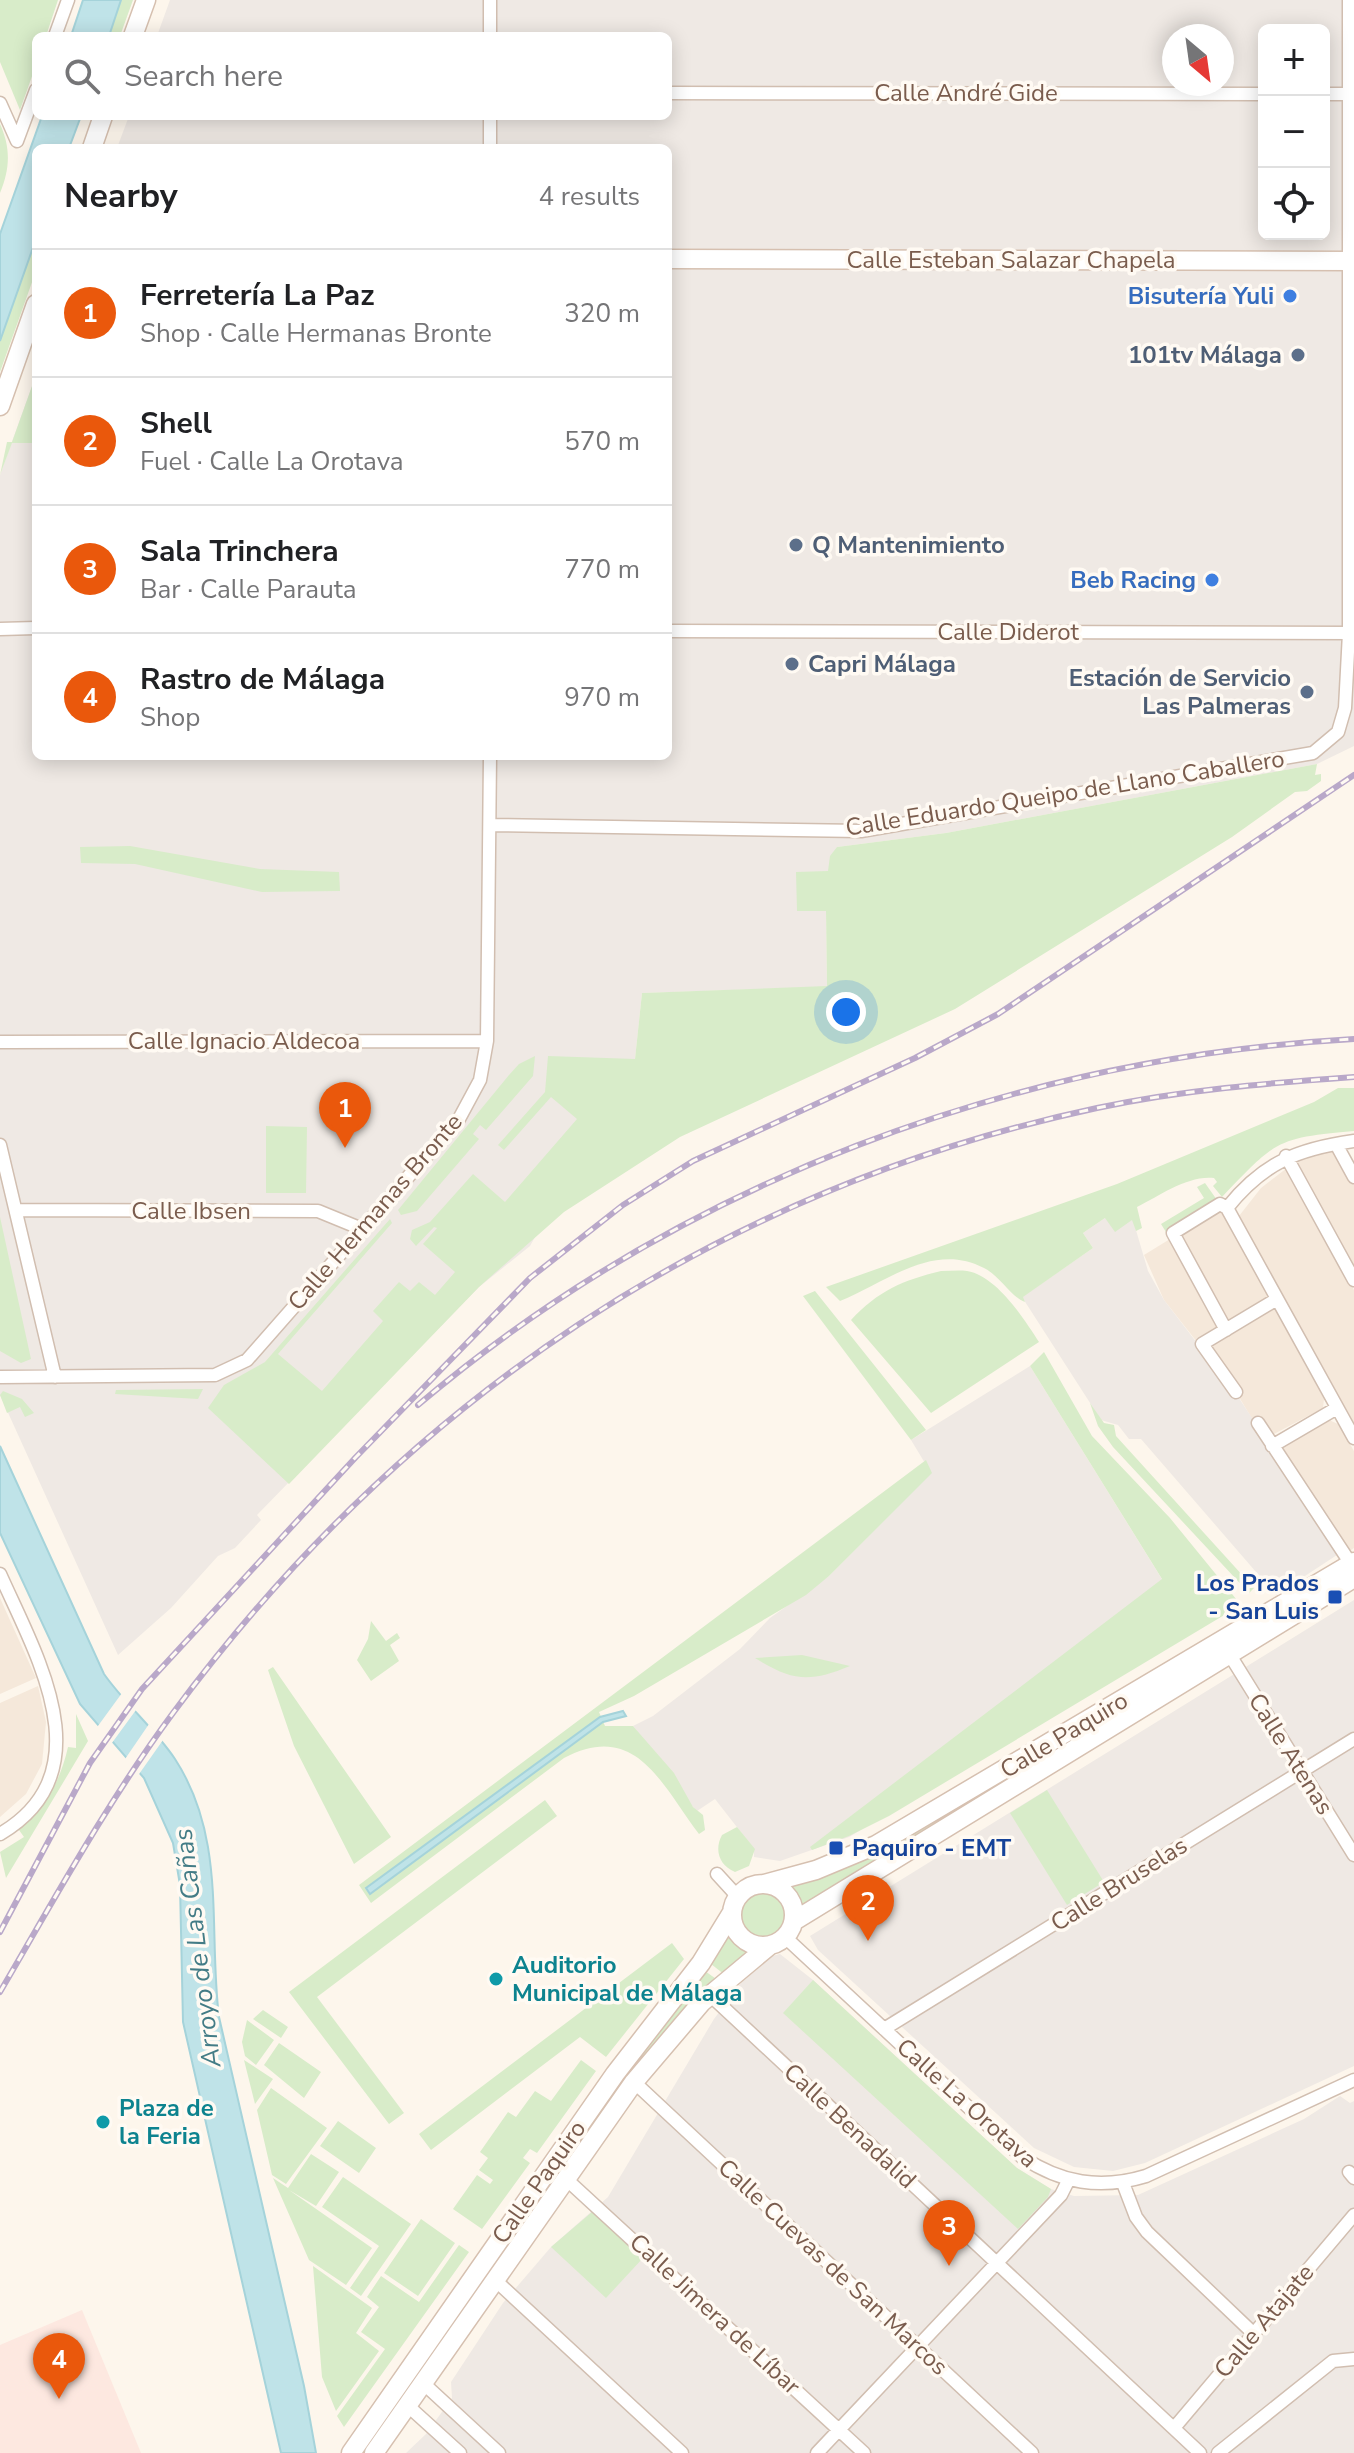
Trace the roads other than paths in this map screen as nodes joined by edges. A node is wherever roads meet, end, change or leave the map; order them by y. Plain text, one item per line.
1 (68, 0) edge
2 (146, 0) edge
3 (490, 0) edge
4 (1349, 0) edge
5 (56, 32) edge
6 (134, 32) edge
7 (490, 32) edge
8 (672, 93) edge
9 (1258, 94) edge
10 (1330, 94) edge
11 (1348, 94) junction
12 (32, 101) edge
13 (0, 103) edge
14 (102, 120) edge
15 (490, 120) edge
16 (93, 144) edge
17 (490, 144) edge
18 (672, 259) edge
19 (1351, 261) edge
20 (32, 315) edge
21 (0, 406) edge
22 (32, 628) edge
23 (672, 631) edge
24 (1, 632) edge
25 (1351, 633) edge
26 (490, 760) edge
27 (492, 825) junction
28 (487, 1041) junction
29 (0, 1042) edge
30 (1354, 1141) edge
31 (1336, 1144) junction
32 (0, 1145) edge
33 (1286, 1156) junction
34 (1354, 1177) edge
35 (1227, 1208) junction
36 (16, 1210) junction
37 (362, 1229) junction
38 (1354, 1280) edge
39 (1277, 1299) junction
40 (1226, 1330) junction
41 (0, 1377) edge
42 (55, 1377) junction
43 (1236, 1392) dead end
44 (1337, 1408) junction
45 (1258, 1423) dead end
46 (1354, 1438) edge
47 (1272, 1446) junction
48 (1353, 1568) edge
49 (0, 1574) edge
50 (1228, 1652) junction
51 (1354, 1739) edge
52 (1302, 1771) junction
53 (0, 1834) edge
54 (1354, 1855) edge
55 (717, 1874) dead end
56 (764, 1884) junction
57 (735, 1906) junction
58 (783, 1935) junction
59 (710, 1995) junction
60 (884, 2029) junction
61 (1354, 2080) edge
62 (634, 2082) junction
63 (565, 2178) junction
64 (1068, 2181) junction
65 (1123, 2183) junction
66 (1354, 2215) edge
67 (997, 2263) junction
68 (494, 2279) junction
69 (1253, 2333) junction
70 (917, 2346) junction
71 (1354, 2359) edge
72 (423, 2383) junction
73 (407, 2405) junction
74 (1174, 2428) junction
75 (839, 2430) junction
76 (351, 2453) edge
77 (374, 2453) edge
78 (460, 2453) edge
79 (499, 2453) edge
80 (682, 2453) edge
81 (817, 2453) edge
82 (864, 2453) edge
83 (1032, 2453) edge
84 (1200, 2453) edge
85 (1218, 2453) edge

1 - 5 street
2 - 6 main road
3 - 7 street
4 - 11 street, Calle Eduardo Queipo de Llano Caballero
8 - 9 street, Calle André Gide
10 - 11 street
11 - 19 street, Calle Eduardo Queipo de Llano Caballero
12 - 13 street
14 - 16 main road
15 - 17 street
18 - 19 main road, Calle Esteban Salazar Chapela
19 - 25 street, Calle Eduardo Queipo de Llano Caballero
20 - 21 main road
22 - 24 street
23 - 25 street, Calle Diderot
25 - 27 street, Calle Eduardo Queipo de Llano Caballero
26 - 27 street, Calle Hermanas Bronte
27 - 28 street, Calle Hermanas Bronte
28 - 29 street, Calle Ignacio Aldecoa
28 - 37 street, Calle Hermanas Bronte
30 - 31 street
31 - 33 street
31 - 34 street
32 - 36 street
33 - 35 street
33 - 38 street
35 - 39 street
35 - 40 street
36 - 37 street, Calle Ibsen
36 - 42 street
37 - 42 street, Calle Hermanas Bronte
39 - 40 street
39 - 44 street
40 - 43 street
41 - 42 street, Calle Hermanas Bronte
44 - 46 street
44 - 47 street
45 - 47 street
47 - 48 street
48 - 50 main road, Calle Paquiro
48 - 56 main road, Calle Paquiro
49 - 53 street
50 - 52 street, Calle Atenas
50 - 58 main road, Calle Paquiro
51 - 52 street, Calle Bruselas
52 - 54 street, Calle Atenas
52 - 60 street, Calle Bruselas
55 - 57 street
56 - 57 main road
56 - 58 main road
57 - 58 main road
57 - 76 main road, Calle Paquiro
58 - 59 main road, Calle Paquiro
58 - 60 street, Calle La Orotava
59 - 62 main road, Calle Paquiro
59 - 67 street, Calle Benadalid
60 - 64 street, Calle La Orotava
61 - 65 street, Calle La Orotava
62 - 63 main road, Calle Paquiro
62 - 70 street, Calle Cuevas de San Marcos
63 - 68 main road, Calle Paquiro
63 - 75 street, Calle Jimera de Líbar
64 - 65 street, Calle La Orotava
64 - 67 street
65 - 69 street
66 - 69 street, Calle Atajate
67 - 70 street
67 - 74 street, Calle Benadalid
68 - 72 main road, Calle Paquiro
68 - 80 street
69 - 74 street, Calle Atajate
70 - 75 street
70 - 83 street, Calle Cuevas de San Marcos
71 - 85 street
72 - 73 main road, Calle Paquiro
72 - 79 street
73 - 77 main road, Calle Paquiro
73 - 78 street
74 - 84 street, Calle Benadalid
75 - 81 street
75 - 82 street, Calle Jimera de Líbar

